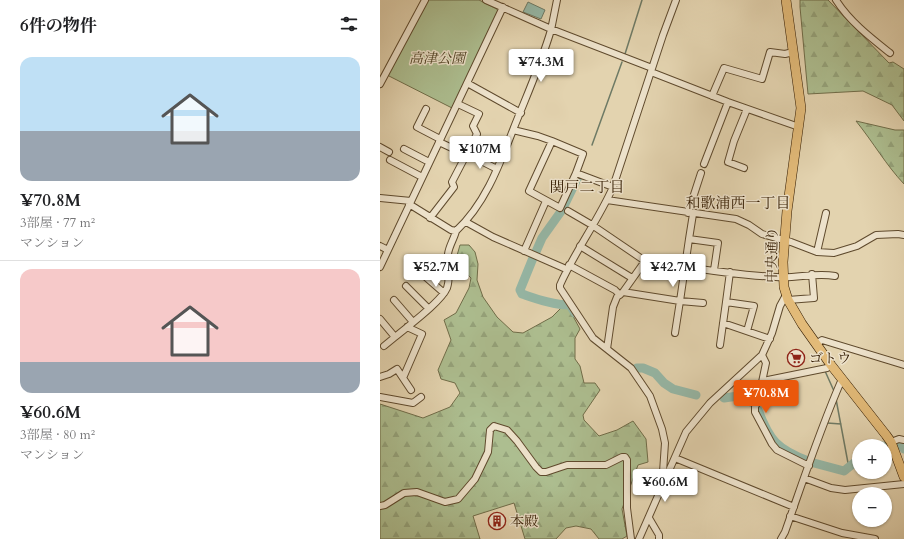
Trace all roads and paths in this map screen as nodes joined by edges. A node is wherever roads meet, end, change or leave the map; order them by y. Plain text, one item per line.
1 (425, 0) edge
2 (486, 0) edge
3 (557, 0) edge
4 (676, 0) edge
5 (786, 0) edge
6 (836, 0) edge
7 (503, 8) junction
8 (551, 29) junction
9 (793, 52) junction
10 (890, 53) dead end
11 (652, 70) junction
12 (467, 83) junction
13 (380, 84) edge
14 (712, 96) junction
15 (728, 102) junction
16 (458, 104) junction
17 (426, 109) dead end
18 (747, 109) junction
19 (520, 113) junction
20 (799, 127) junction
21 (513, 130) junction
22 (440, 140) junction
23 (552, 141) junction
24 (380, 148) edge
25 (404, 149) dead end
26 (388, 152) dead end
27 (467, 156) junction
28 (390, 160) dead end
29 (486, 160) dead end
30 (429, 162) junction
31 (704, 164) dead end
32 (744, 168) dead end
33 (497, 169) junction
34 (701, 173) dead end
35 (576, 174) junction
36 (422, 177) junction
37 (613, 187) junction
38 (380, 199) edge
39 (607, 200) junction
40 (546, 201) junction
41 (410, 202) junction
42 (568, 211) dead end
43 (826, 213) dead end
44 (691, 214) junction
45 (430, 218) junction
46 (466, 222) junction
47 (592, 225) junction
48 (456, 230) junction
49 (904, 235) edge
50 (689, 239) junction
51 (785, 240) junction
52 (380, 246) edge
53 (580, 246) junction
54 (388, 250) junction
55 (524, 251) junction
56 (817, 252) junction
57 (645, 261) junction
58 (380, 264) edge
59 (685, 266) junction
60 (568, 267) junction
61 (714, 270) junction
62 (420, 272) dead end
63 (730, 272) junction
64 (812, 274) junction
65 (835, 276) dead end
66 (632, 278) junction
67 (783, 278) junction
68 (406, 286) dead end
69 (444, 292) junction
70 (621, 293) junction
71 (787, 298) junction
72 (394, 300) dead end
73 (680, 301) junction
74 (726, 302) junction
75 (703, 303) dead end
76 (429, 309) junction
77 (380, 320) edge
78 (413, 322) junction
79 (723, 323) junction
80 (407, 327) junction
81 (747, 331) junction
82 (676, 333) dead end
83 (395, 337) junction
84 (770, 339) junction
85 (816, 344) junction
86 (720, 345) dead end
87 (384, 346) dead end
88 (607, 349) junction
89 (762, 356) junction
90 (831, 365) junction
91 (904, 365) edge
92 (380, 377) edge
93 (403, 378) junction
94 (842, 379) junction
95 (763, 381) junction
96 (411, 390) dead end
97 (421, 396) dead end
98 (380, 397) edge
99 (889, 439) edge
100 (904, 440) edge
101 (892, 442) edge
102 (892, 445) edge
103 (675, 458) junction
104 (809, 466) junction
105 (904, 477) edge
106 (804, 478) junction
107 (664, 481) junction
108 (904, 484) edge
109 (380, 506) edge
110 (794, 506) junction
111 (790, 516) junction
112 (649, 518) junction
113 (631, 539) edge
114 (639, 539) edge
115 (659, 539) edge
116 (781, 539) edge
117 (875, 539) edge

1 - 13 street
2 - 7 street
3 - 8 street
4 - 11 street
5 - 9 highway, 中央通り
6 - 10 street
7 - 8 street
7 - 12 street
8 - 11 street
8 - 19 street
9 - 14 street
9 - 20 highway, 中央通り
11 - 14 street
11 - 37 street
12 - 16 street
12 - 19 street
14 - 15 street
15 - 18 street
15 - 31 street
16 - 22 street
16 - 27 street
17 - 22 street
18 - 20 street
18 - 32 street
19 - 21 street
20 - 51 highway, 中央通り
21 - 23 street
21 - 33 street
22 - 27 street
22 - 30 street
23 - 35 street
23 - 40 street
24 - 26 street
25 - 30 street
27 - 45 street
28 - 36 street
29 - 33 street
30 - 36 street
33 - 46 street
34 - 44 street
35 - 37 street
35 - 40 street
36 - 41 street
37 - 39 street
38 - 41 street
39 - 44 street
39 - 47 street
40 - 55 street
41 - 45 street
41 - 54 street
42 - 47 street
43 - 56 street
44 - 50 street
44 - 51 street
45 - 48 street
46 - 48 street
46 - 55 street
47 - 53 street
47 - 57 street
48 - 69 street
49 - 56 street
50 - 59 street
50 - 61 street
51 - 56 street
51 - 67 highway, 中央通り
52 - 54 street
53 - 60 street
53 - 66 street
54 - 58 street
55 - 60 street
57 - 59 street
57 - 66 street
59 - 61 street
59 - 73 street
60 - 70 street
60 - 88 street
61 - 63 street
62 - 69 street
63 - 67 street
63 - 74 street
64 - 65 street
64 - 67 street
64 - 71 street
66 - 70 street
67 - 71 highway, 中央通り
68 - 76 street
69 - 76 street
70 - 73 street
70 - 88 street
71 - 84 street
71 - 85 highway, 中央通り
72 - 78 street
73 - 75 street
73 - 82 street
74 - 79 street
74 - 81 street
76 - 78 street
77 - 83 street
78 - 80 street
79 - 81 street
79 - 86 street
80 - 83 street
80 - 93 street
81 - 84 street
83 - 87 street
84 - 89 street
85 - 90 highway, 中央通り
85 - 91 street
88 - 107 street
89 - 95 street
89 - 103 street
90 - 94 highway, 中央通り
90 - 95 street
92 - 93 street
93 - 96 street
94 - 99 highway, 中央通り
94 - 104 street
95 - 104 street
97 - 98 street
100 - 101 street
102 - 105 highway, 中央通り
103 - 107 street
103 - 110 street
104 - 106 street
106 - 108 street
106 - 110 street
107 - 112 street
109 - 113 street
110 - 111 street
111 - 116 street
111 - 117 street
112 - 114 street
112 - 115 street

